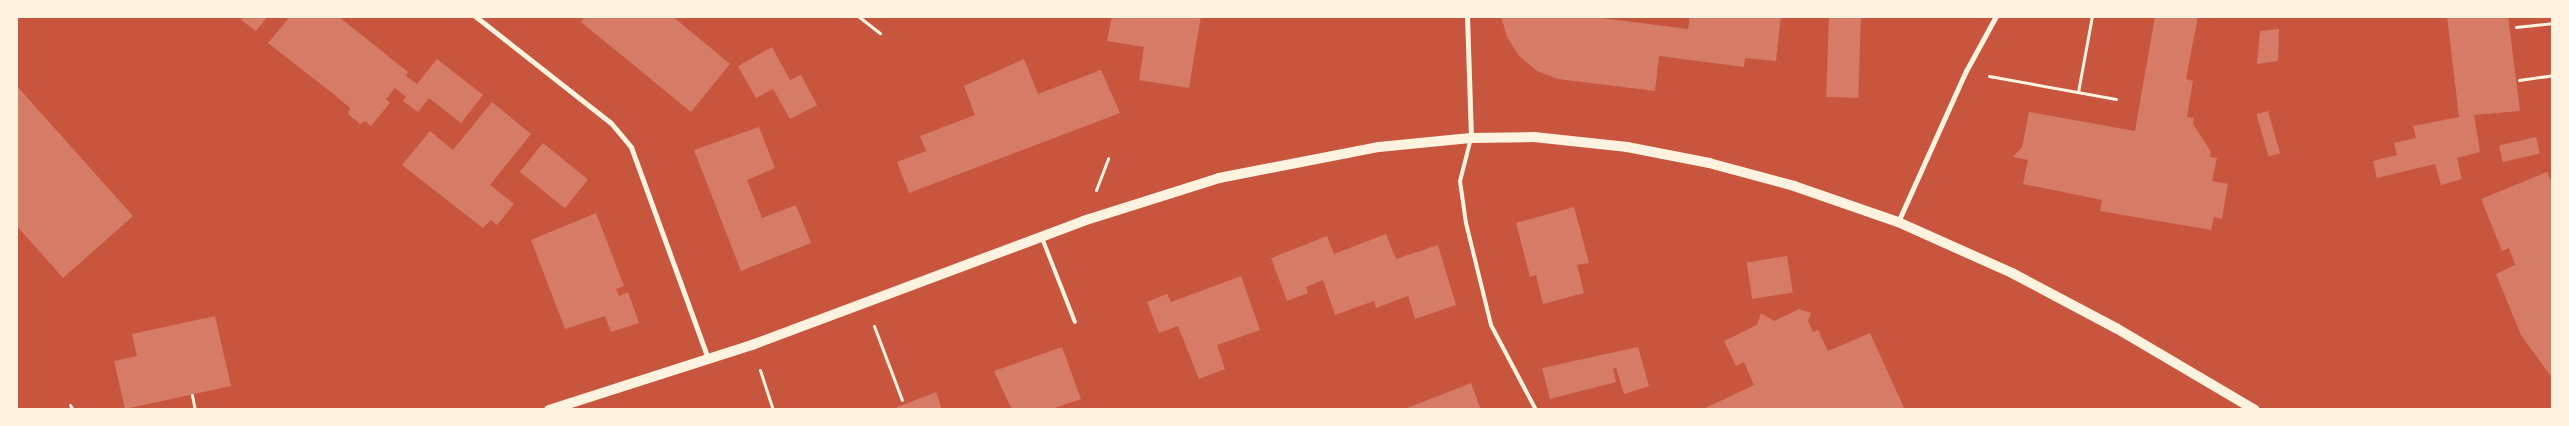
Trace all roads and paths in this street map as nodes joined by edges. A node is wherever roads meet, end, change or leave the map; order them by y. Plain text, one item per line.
1 (475, 16) edge
2 (858, 16) edge
3 (1467, 16) edge
4 (1996, 16) edge
5 (2092, 16) edge
6 (2553, 23) edge
7 (2516, 27) dead end
8 (880, 33) dead end
9 (1966, 71) junction
10 (2553, 75) edge
11 (2519, 80) dead end
12 (2078, 92) junction
13 (2116, 99) dead end
14 (1471, 138) junction
15 (1898, 222) junction
16 (1041, 237) junction
17 (865, 304) junction
18 (1075, 322) dead end
19 (752, 345) junction
20 (708, 360) junction
21 (192, 395) dead end
22 (902, 400) dead end
23 (70, 405) dead end
24 (73, 410) edge
25 (195, 410) edge
26 (549, 410) edge
27 (773, 410) edge
28 (1536, 410) edge
29 (2255, 410) edge

1 - 20 street
2 - 8 path
3 - 14 street
4 - 9 street
5 - 12 path
6 - 7 path
9 - 12 path
9 - 15 street
10 - 11 path
12 - 13 path
14 - 15 main road
14 - 16 main road
14 - 28 lane
15 - 29 main road
16 - 17 main road
16 - 18 lane
17 - 19 main road
17 - 22 path
19 - 20 main road
19 - 27 path
20 - 26 main road
21 - 25 path
23 - 24 path

